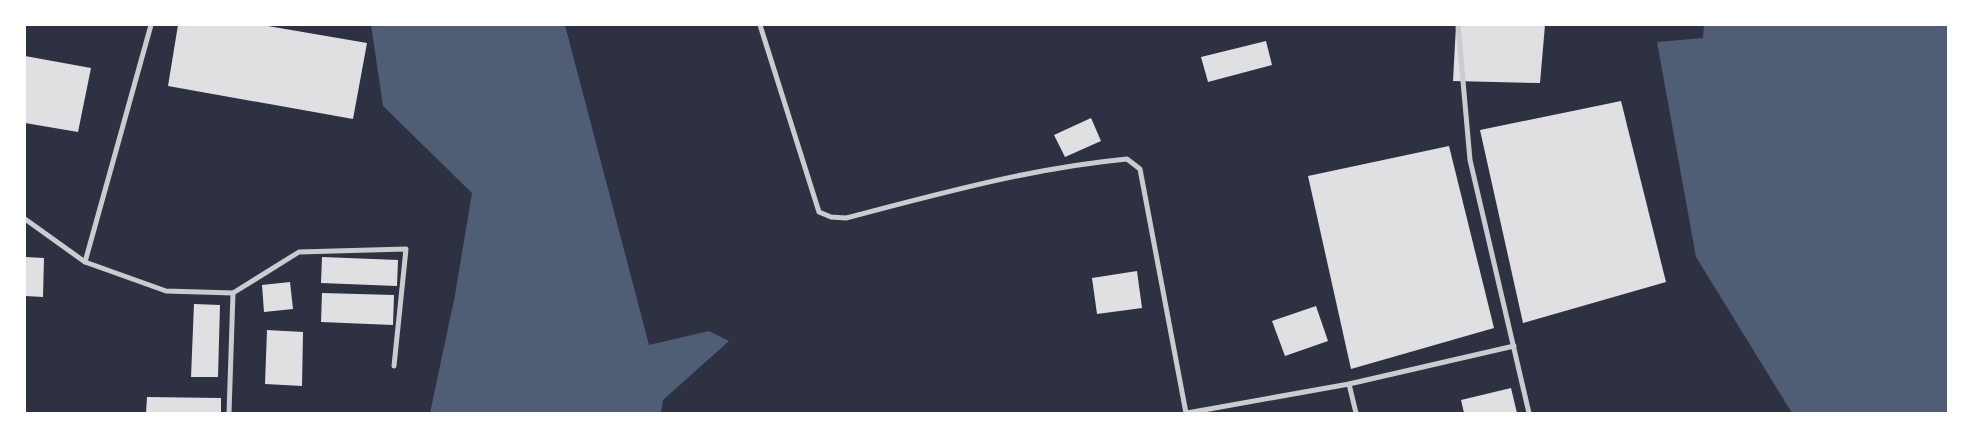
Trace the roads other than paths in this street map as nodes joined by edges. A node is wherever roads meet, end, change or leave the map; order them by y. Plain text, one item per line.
1 (151, 25) edge
2 (760, 25) edge
3 (1458, 25) edge
4 (25, 219) edge
5 (85, 262) junction
6 (233, 293) junction
7 (1514, 346) junction
8 (394, 366) dead end
9 (1349, 384) junction
10 (229, 413) edge
11 (1186, 413) edge
12 (1356, 413) edge
13 (1529, 413) edge

1 - 5 street
2 - 11 street
3 - 7 street
4 - 5 street
5 - 6 street
6 - 8 street
6 - 10 street
7 - 9 street
7 - 13 street
9 - 11 street
9 - 12 street

